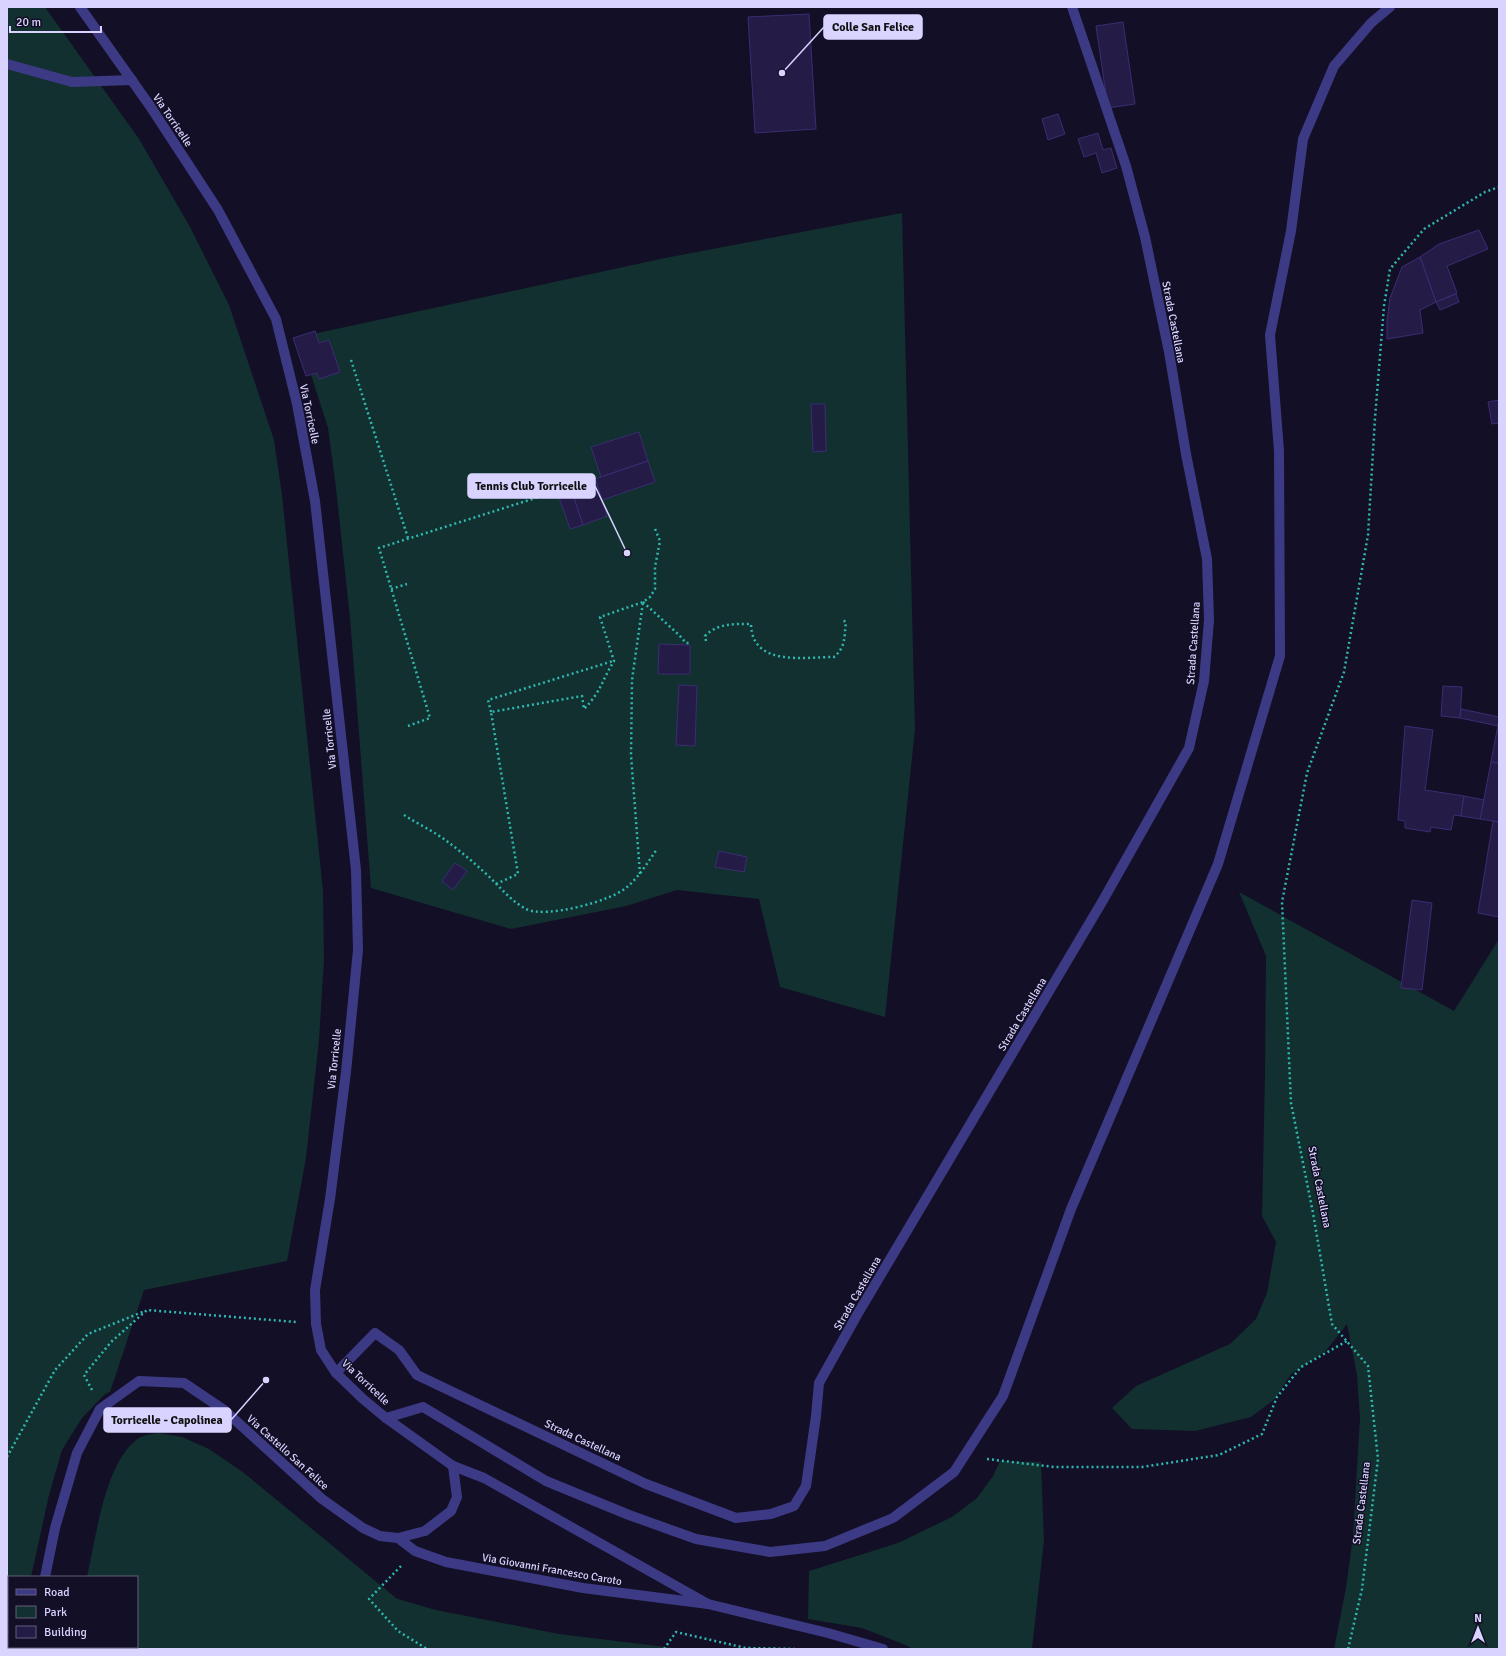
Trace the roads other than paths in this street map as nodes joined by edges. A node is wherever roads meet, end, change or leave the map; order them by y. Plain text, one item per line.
1 (80, 7) edge
2 (1072, 7) edge
3 (1390, 7) edge
4 (7, 64) edge
5 (132, 80) junction
6 (336, 1373) junction
7 (386, 1418) junction
8 (453, 1466) junction
9 (398, 1538) junction
10 (45, 1576) edge
11 (708, 1604) junction
12 (883, 1649) edge

1 - 5 street, Via Torricelle
2 - 6 street, Strada Castellana
3 - 7 street
4 - 5 street
5 - 6 street, Via Torricelle
6 - 7 street, Via Torricelle
7 - 8 street, Via Torricelle
8 - 9 street, Via Castello San Felice
8 - 11 street, Via Giovanni Francesco Caroto
9 - 10 street, Via Castello San Felice
9 - 11 street, Via Giovanni Francesco Caroto
11 - 12 street, Via Giovanni Francesco Caroto

